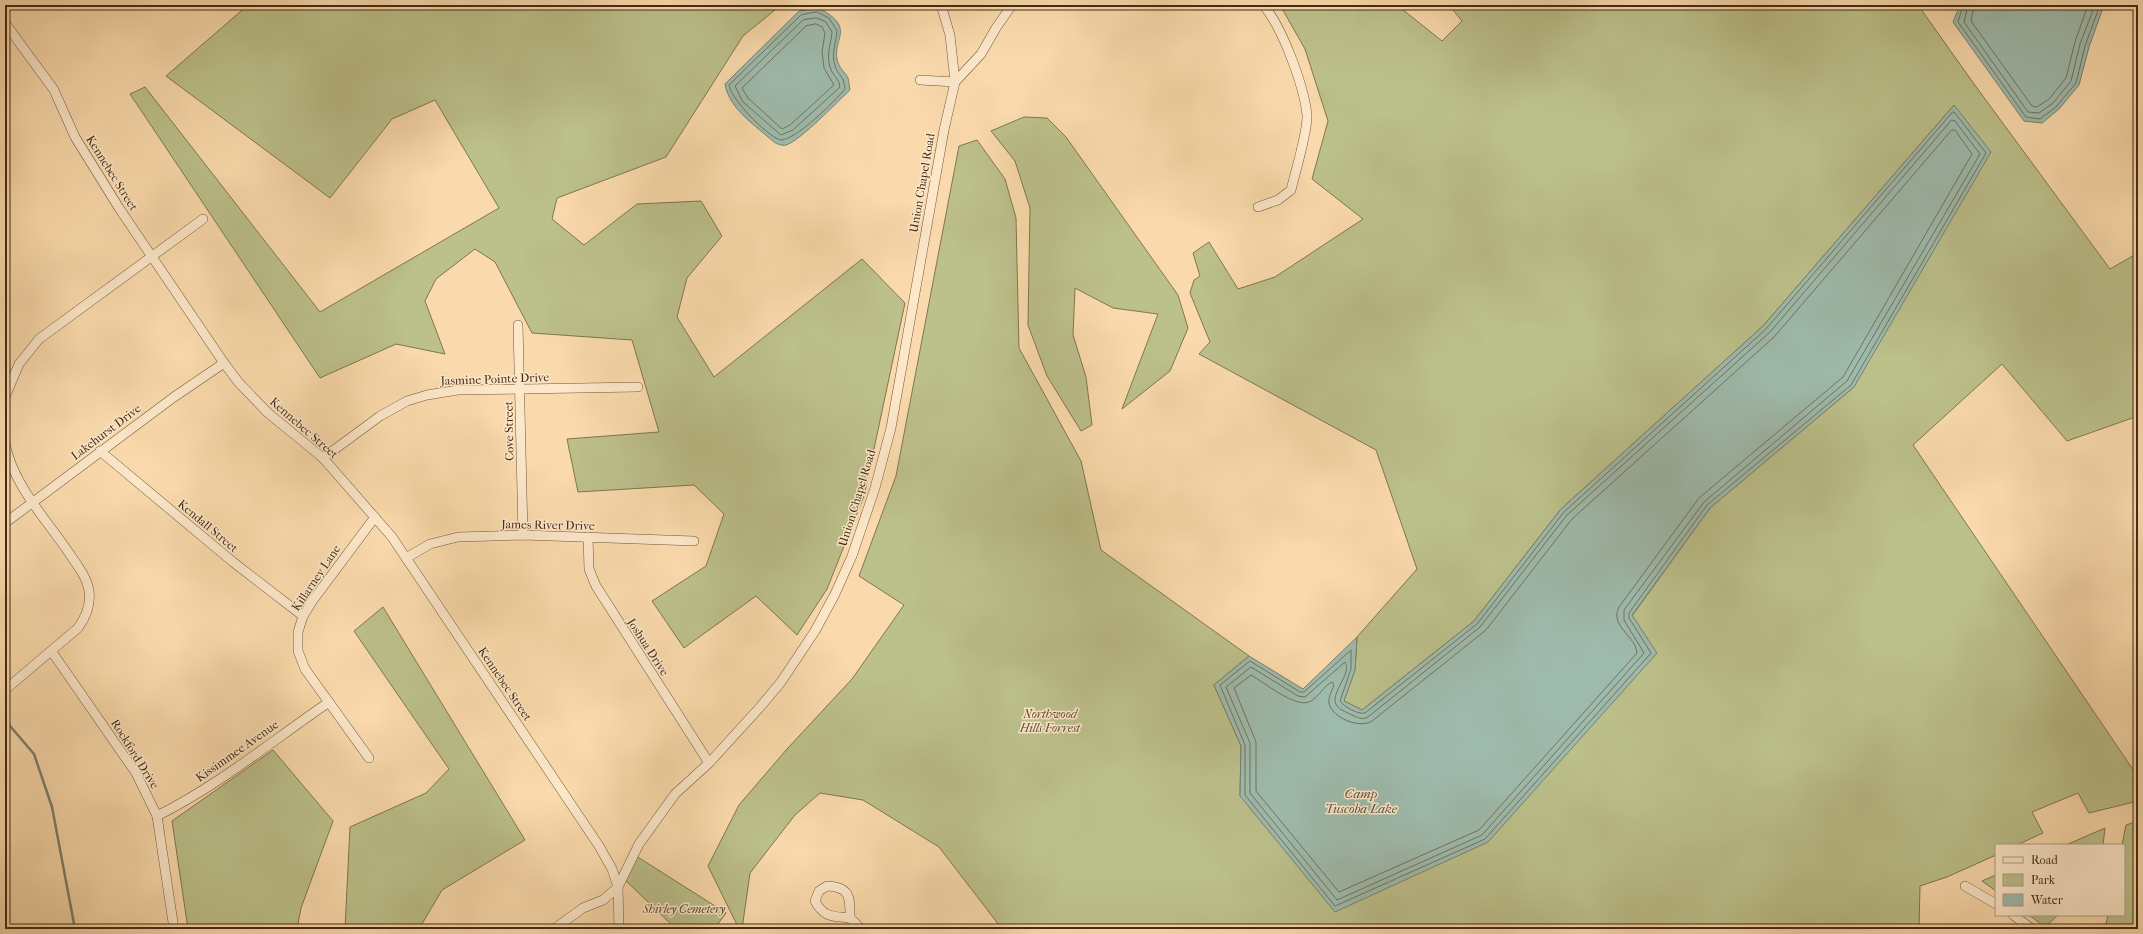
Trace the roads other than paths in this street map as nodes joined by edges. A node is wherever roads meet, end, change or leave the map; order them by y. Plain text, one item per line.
1 (941, 5) edge
2 (1012, 5) edge
3 (1262, 5) edge
4 (5, 23) edge
5 (9, 36) edge
6 (920, 80) dead end
7 (955, 82) junction
8 (1258, 207) dead end
9 (203, 219) dead end
10 (153, 257) junction
11 (518, 325) dead end
12 (224, 362) junction
13 (638, 387) dead end
14 (520, 390) junction
15 (5, 397) edge
16 (5, 443) edge
17 (100, 451) junction
18 (323, 458) junction
19 (32, 502) junction
20 (375, 517) junction
21 (5, 523) edge
22 (524, 535) junction
23 (588, 537) junction
24 (694, 541) dead end
25 (406, 558) junction
26 (303, 616) junction
27 (52, 652) junction
28 (5, 690) edge
29 (329, 702) junction
30 (369, 758) dead end
31 (709, 763) junction
32 (157, 816) junction
33 (1965, 886) dead end
34 (618, 888) junction
35 (1995, 903) edge
36 (2014, 916) edge
37 (850, 918) dead end
38 (174, 929) edge
39 (554, 929) edge
40 (619, 929) edge
41 (861, 929) edge
42 (2032, 929) edge

1 - 7 street, Union Chapel Road
2 - 7 street
3 - 8 street
4 - 5 street, Kennebec Street
5 - 10 street, Kennebec Street
6 - 7 street
7 - 31 street, Union Chapel Road
9 - 10 street
10 - 12 street, Kennebec Street
10 - 15 street
11 - 14 street, Cove Street
12 - 17 street, Lakehurst Drive
12 - 18 street, Kennebec Street
13 - 14 street, Jasmine Pointe Drive
14 - 18 street, Jasmine Pointe Drive
14 - 22 street, Cove Street
16 - 19 street
17 - 19 street, Lakehurst Drive
17 - 26 street, Kendall Street
18 - 20 street, Kennebec Street
19 - 21 street, Lakehurst Drive
19 - 27 street
20 - 25 street, Kennebec Street
20 - 26 street, Killarney Lane
22 - 23 street, James River Drive
22 - 25 street, James River Drive
23 - 24 street, James River Drive
23 - 31 street, Joshua Drive
25 - 34 street, Kennebec Street
26 - 29 street, Killarney Lane
27 - 28 street
27 - 32 street, Rockford Drive
29 - 30 street, Killarney Lane
29 - 32 street, Kissimmee Avenue
31 - 34 street, Union Chapel Road
32 - 38 street, Rockford Drive
33 - 35 street
34 - 39 street
34 - 40 street, Union Chapel Road
36 - 42 street
37 - 41 street

